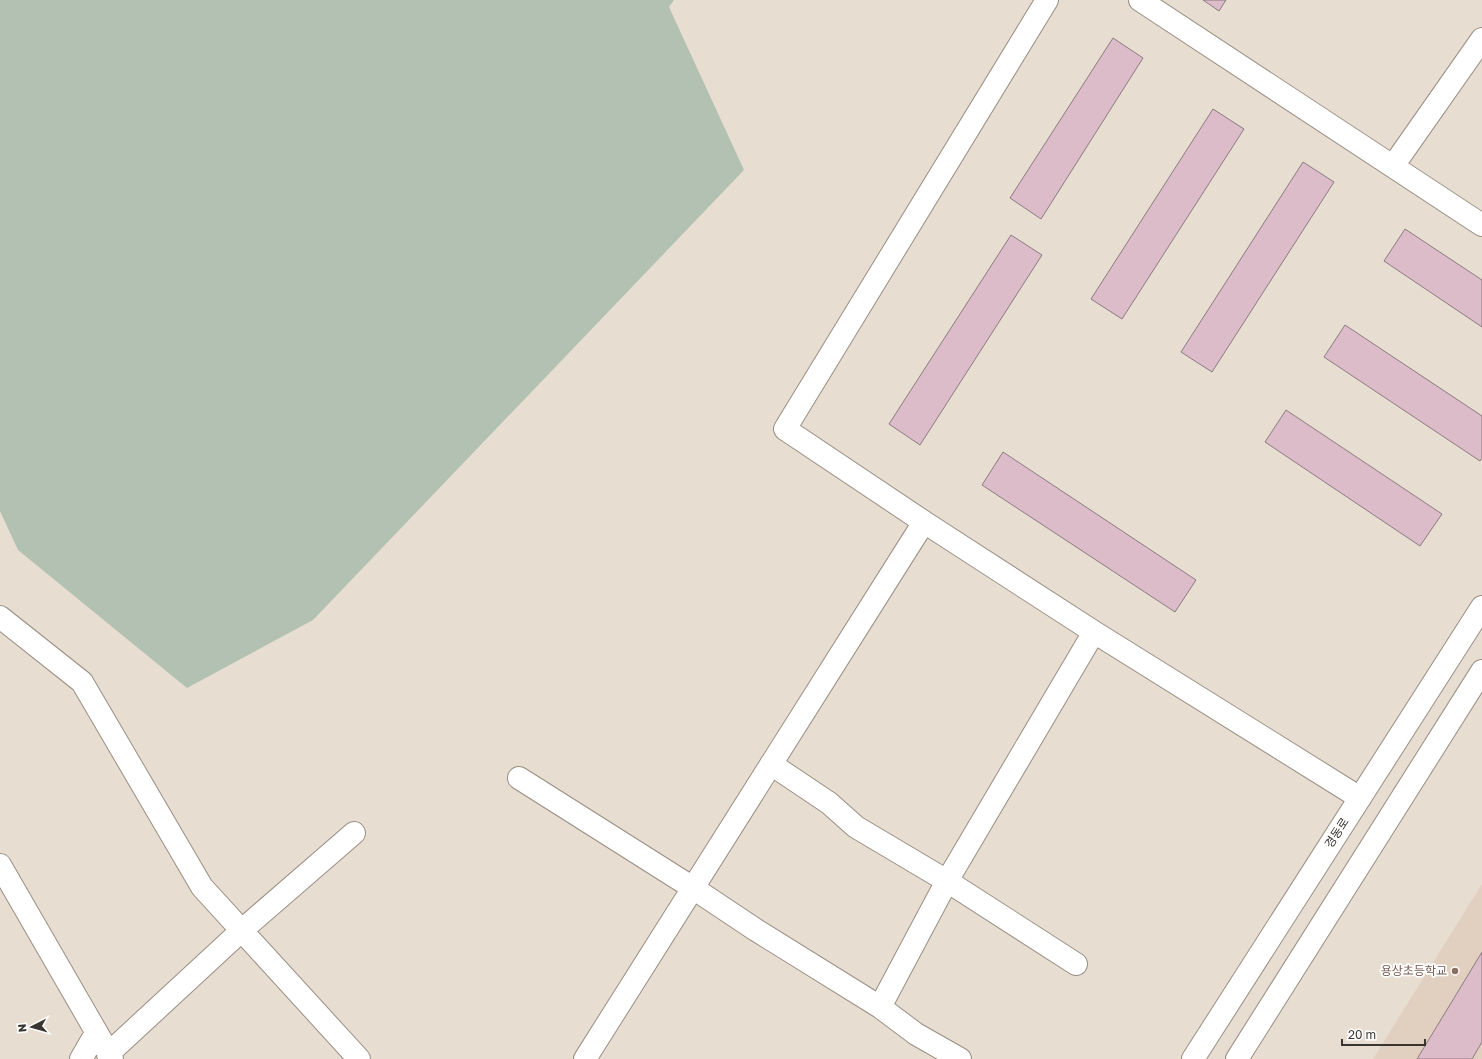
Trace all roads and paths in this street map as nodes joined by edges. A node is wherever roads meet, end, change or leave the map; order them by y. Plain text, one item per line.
1 (1047, 0) edge
2 (1140, 0) edge
3 (1482, 39) edge
4 (1394, 166) junction
5 (1482, 225) edge
6 (924, 522) junction
7 (1482, 607) edge
8 (0, 617) edge
9 (1094, 632) junction
10 (1482, 671) edge
11 (771, 764) junction
12 (519, 778) dead end
13 (1360, 798) junction
14 (354, 833) dead end
15 (0, 864) edge
16 (947, 881) junction
17 (693, 888) junction
18 (241, 931) junction
19 (1076, 964) dead end
20 (880, 1007) junction
21 (96, 1033) junction
22 (110, 1056) edge
23 (81, 1059) edge
24 (359, 1059) edge
25 (585, 1059) edge
26 (960, 1059) edge
27 (1193, 1059) edge
28 (1237, 1059) edge

1 - 6 street
2 - 4 street
3 - 4 street
4 - 5 street
6 - 9 street
6 - 11 street
7 - 13 street, 경동로
8 - 18 street
9 - 13 street
9 - 16 street
10 - 28 street
11 - 16 street
11 - 17 street
12 - 17 street
13 - 27 street, 경동로
14 - 18 street
15 - 21 street
16 - 19 street
16 - 20 street
17 - 20 street
17 - 25 street
18 - 22 street
18 - 24 street
20 - 26 street
21 - 22 street
21 - 23 street

